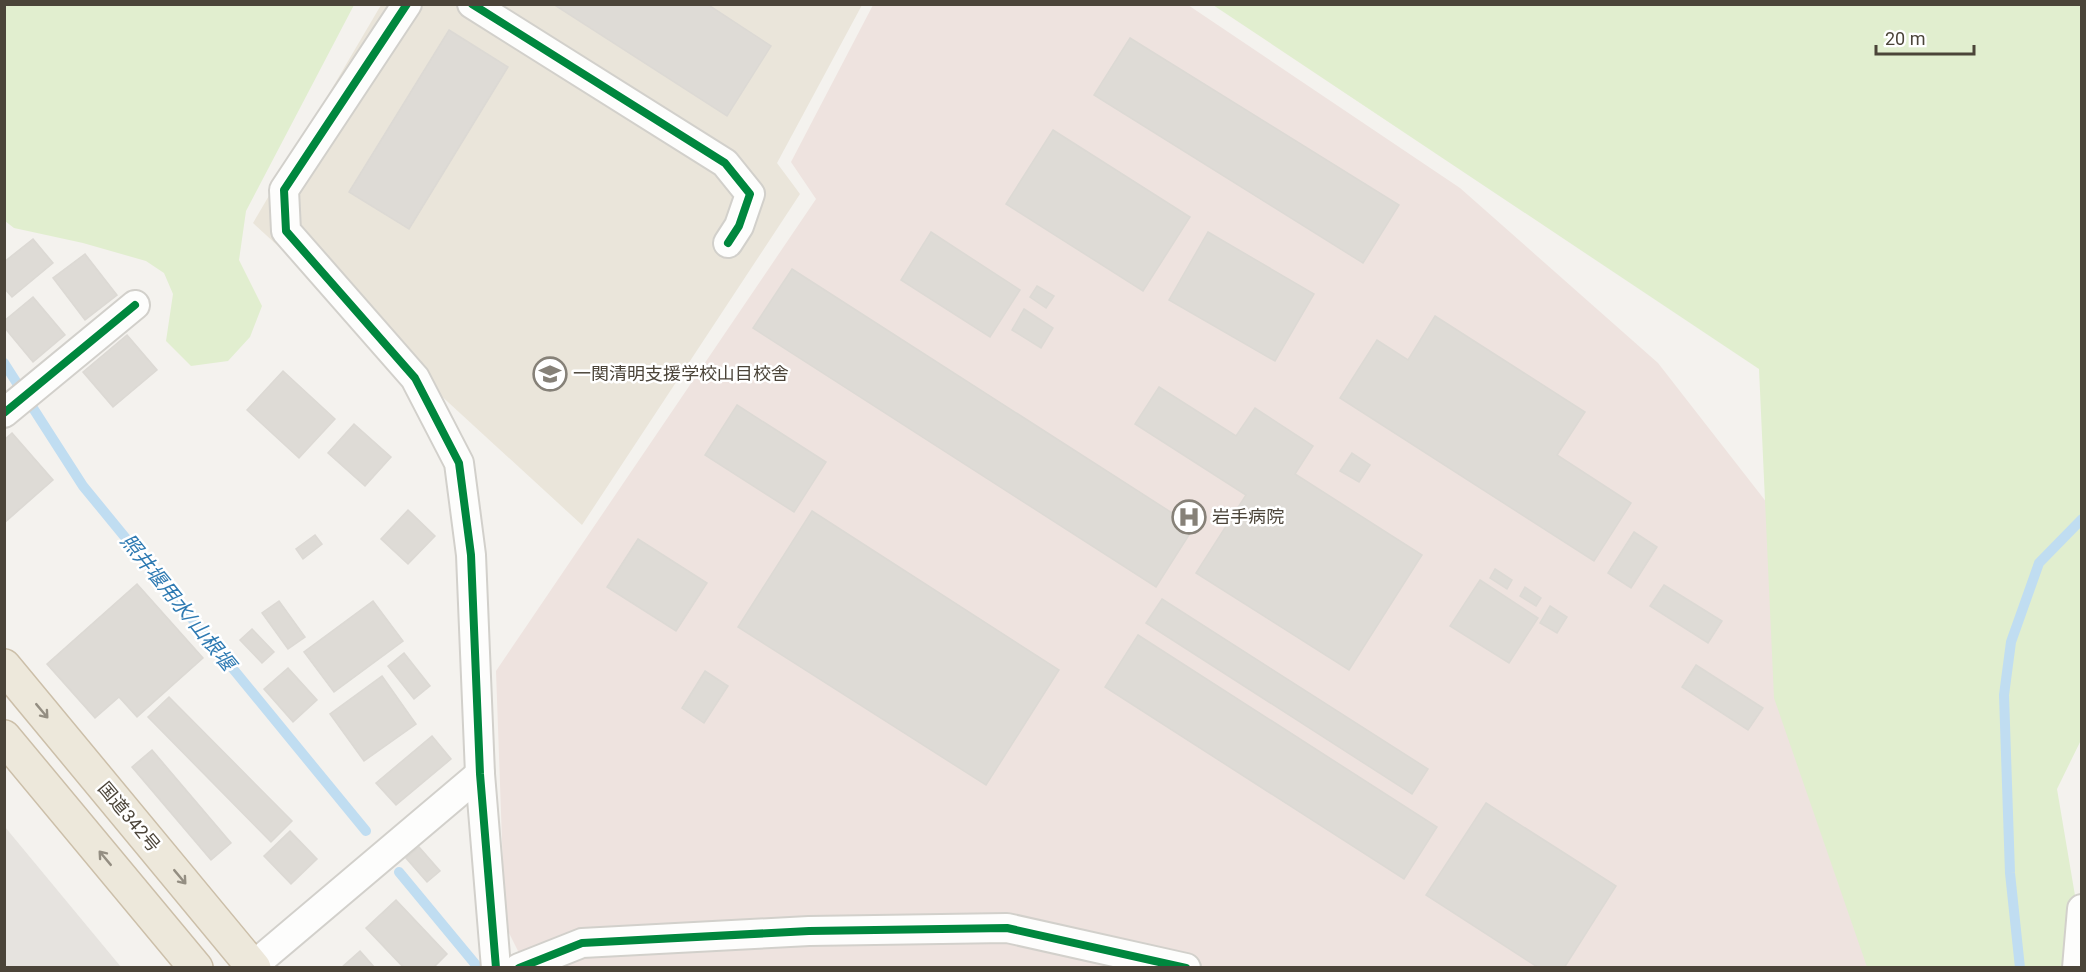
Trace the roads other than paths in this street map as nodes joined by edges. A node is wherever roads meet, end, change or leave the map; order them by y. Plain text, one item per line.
1 (407, 4) edge
2 (472, 4) edge
3 (728, 243) dead end
4 (135, 305) dead end
5 (7, 404) edge
6 (4, 666) edge
7 (4, 737) edge
8 (480, 774) junction
9 (2082, 909) edge
10 (254, 967) edge
11 (196, 968) edge
12 (496, 968) edge
13 (519, 968) edge
14 (1186, 968) edge
15 (2077, 968) edge

1 - 8 street
2 - 3 street
4 - 5 street
6 -> 10 highway, 国道342号
11 -> 7 highway
8 - 10 street
8 - 12 street
9 - 15 street
13 - 14 street

